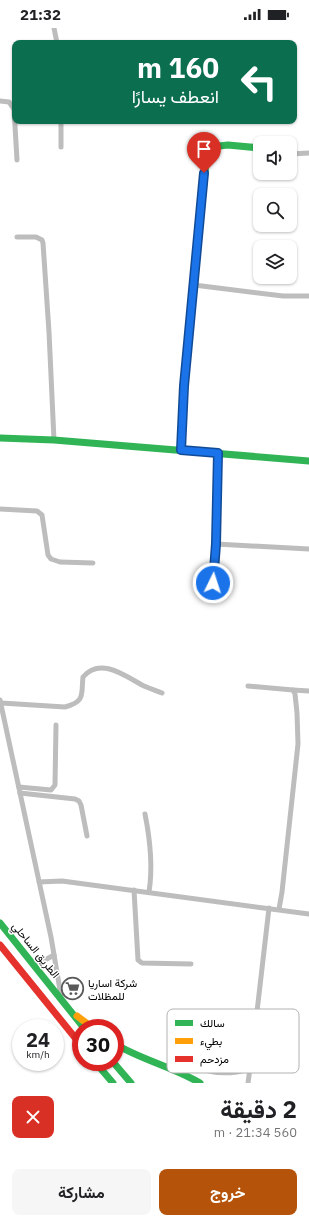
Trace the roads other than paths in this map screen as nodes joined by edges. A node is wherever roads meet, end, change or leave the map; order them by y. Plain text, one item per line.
1 (54, 28) edge
2 (56, 40) edge
3 (0, 101) edge
4 (12, 106) edge
5 (15, 124) edge
6 (61, 124) edge
7 (61, 147) dead end
8 (253, 147) edge
9 (309, 153) edge
10 (297, 155) edge
11 (17, 160) dead end
12 (17, 237) dead end
13 (194, 284) junction
14 (309, 296) edge
15 (0, 438) edge
16 (54, 440) junction
17 (181, 450) junction
18 (218, 453) junction
19 (309, 461) edge
20 (0, 509) edge
21 (216, 544) junction
22 (309, 549) edge
23 (93, 562) dead end
24 (213, 583) dead end
25 (248, 686) dead end
26 (293, 690) junction
27 (309, 691) edge
28 (162, 693) dead end
29 (0, 702) edge
30 (56, 725) dead end
31 (19, 788) junction
32 (20, 793) junction
33 (145, 814) dead end
34 (87, 836) dead end
35 (39, 882) junction
36 (134, 890) junction
37 (149, 892) junction
38 (269, 908) junction
39 (278, 909) junction
40 (309, 914) edge
41 (0, 923) edge
42 (0, 946) edge
43 (54, 955) junction
44 (31, 962) junction
45 (191, 964) dead end
46 (61, 999) junction
47 (258, 1009) edge
48 (69, 1010) junction
49 (76, 1019) edge
50 (80, 1019) edge
51 (72, 1034) edge
52 (124, 1049) edge
53 (167, 1067) edge
54 (103, 1071) edge
55 (121, 1071) edge
56 (181, 1073) edge
57 (249, 1073) edge
58 (113, 1083) edge
59 (131, 1083) edge
60 (200, 1083) edge
61 (248, 1083) edge

1 - 2 street
3 - 4 street
5 - 11 street
6 - 7 street
8 - 13 main road
9 - 10 street
12 - 16 street
13 - 14 street
13 - 17 main road
15 - 16 main road
16 - 17 main road
17 - 18 main road
18 - 19 main road
18 - 21 street
20 - 23 street
21 - 22 street
21 - 24 street
25 - 26 street
26 - 27 street
26 - 39 street
28 - 29 street
29 - 31 street
30 - 31 street
31 - 32 street
32 - 34 street
32 - 35 street
33 - 37 street
35 - 36 street
35 - 43 street
36 - 37 street
36 - 45 street
37 - 38 street
38 - 39 street
38 - 47 street
39 - 40 street
41 - 44 main road, الطريق الساحلي
42 - 51 main road
43 - 44 street
43 - 46 street
44 - 46 main road, الطريق الساحلي
46 - 48 main road, الطريق الساحلي
48 - 49 main road, الطريق الساحلي
48 - 50 main road
52 - 53 main road
54 - 58 main road
55 - 59 main road
56 - 60 main road
57 - 61 street

